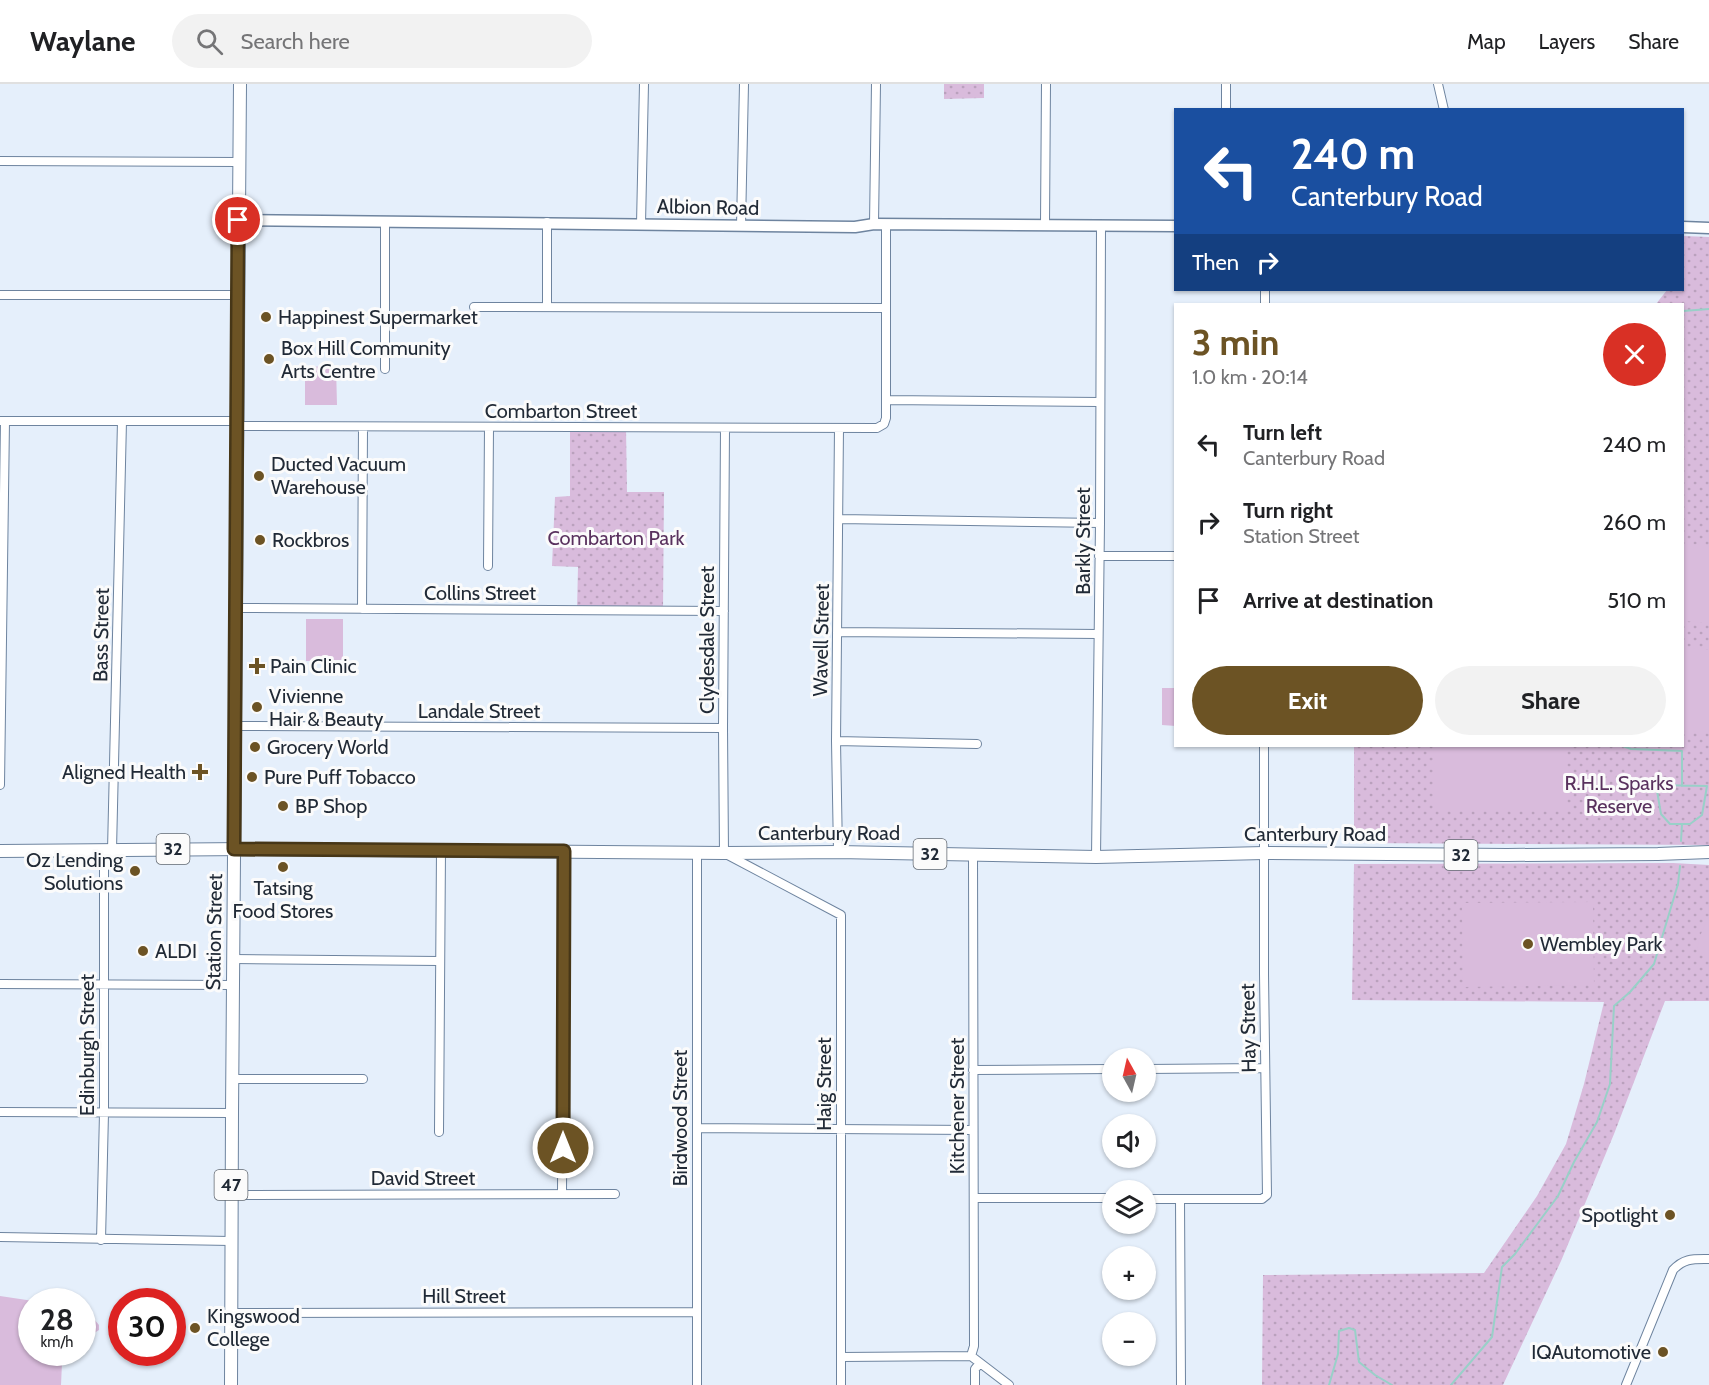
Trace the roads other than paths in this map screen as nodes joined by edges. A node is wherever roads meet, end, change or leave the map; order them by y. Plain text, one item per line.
1 (240, 84) edge
2 (644, 84) edge
3 (744, 84) edge
4 (876, 84) edge
5 (1047, 84) edge
6 (1226, 84) edge
7 (1438, 84) edge
8 (1226, 108) edge
9 (1444, 108) edge
10 (0, 161) edge
11 (239, 162) junction
12 (238, 220) junction
13 (385, 222) junction
14 (547, 222) junction
15 (874, 224) junction
16 (1045, 224) junction
17 (641, 225) junction
18 (886, 225) junction
19 (1101, 225) junction
20 (741, 226) junction
21 (1174, 226) edge
22 (1684, 228) edge
23 (1709, 228) edge
24 (0, 295) edge
25 (238, 295) junction
26 (474, 307) dead end
27 (546, 307) junction
28 (885, 308) junction
29 (385, 369) dead end
30 (886, 400) junction
31 (1099, 402) junction
32 (2, 421) edge
33 (122, 421) junction
34 (237, 424) junction
35 (363, 427) junction
36 (489, 427) junction
37 (725, 428) junction
38 (839, 428) junction
39 (839, 519) junction
40 (1100, 523) junction
41 (1099, 556) junction
42 (1174, 556) edge
43 (488, 566) dead end
44 (236, 609) junction
45 (362, 609) junction
46 (724, 611) junction
47 (837, 632) junction
48 (1098, 634) junction
49 (234, 726) junction
50 (723, 728) junction
51 (837, 741) junction
52 (976, 744) dead end
53 (1264, 747) edge
54 (0, 785) edge
55 (234, 849) junction
56 (108, 850) junction
57 (441, 850) junction
58 (0, 851) edge
59 (564, 851) junction
60 (697, 852) junction
61 (838, 852) junction
62 (1709, 852) edge
63 (724, 853) junction
64 (1264, 853) junction
65 (973, 854) junction
66 (1658, 855) junction
67 (1096, 857) junction
68 (1709, 858) edge
69 (233, 959) junction
70 (439, 961) junction
71 (0, 984) edge
72 (103, 984) junction
73 (232, 985) junction
74 (1265, 1068) junction
75 (1102, 1069) edge
76 (1156, 1069) edge
77 (973, 1070) junction
78 (232, 1079) junction
79 (363, 1079) dead end
80 (0, 1112) edge
81 (104, 1113) junction
82 (232, 1113) junction
83 (697, 1128) junction
84 (841, 1130) junction
85 (973, 1130) junction
86 (439, 1132) dead end
87 (562, 1194) junction
88 (615, 1194) dead end
89 (231, 1195) junction
90 (974, 1198) junction
91 (1102, 1198) edge
92 (1156, 1198) edge
93 (1180, 1199) junction
94 (0, 1238) edge
95 (101, 1240) junction
96 (231, 1241) junction
97 (1709, 1260) edge
98 (697, 1312) junction
99 (231, 1313) junction
100 (970, 1356) junction
101 (841, 1357) junction
102 (980, 1363) junction
103 (231, 1385) edge
104 (697, 1385) edge
105 (841, 1385) edge
106 (975, 1385) edge
107 (1009, 1385) edge
108 (1181, 1385) edge
109 (1626, 1385) edge

1 - 11 main road, Station Street / 47
2 - 17 street
3 - 20 street
4 - 15 street
5 - 16 street
6 - 8 street
7 - 9 street
10 - 11 street
11 - 12 main road, Station Street / 47
12 - 13 street, Albion Road
12 - 25 main road, Station Street / 47
13 - 14 street, Albion Road
13 - 29 street
14 - 17 street, Albion Road
14 - 27 street
15 - 18 street, Albion Road
15 - 20 street, Albion Road
16 - 18 street, Albion Road
16 - 19 street, Albion Road
17 - 20 street, Albion Road
18 - 28 street
19 - 21 street, Albion Road
19 - 31 street, Barkly Street
22 - 23 street
24 - 25 street
25 - 34 main road, Station Street / 47
26 - 27 street
27 - 28 street
28 - 30 street
30 - 31 street
30 - 38 street, Combarton Street
31 - 40 street, Barkly Street
32 - 33 street, Combarton Street
32 - 54 street
33 - 34 street, Combarton Street
33 - 56 street, Bass Street
34 - 35 street, Combarton Street
34 - 44 main road, Station Street / 47
35 - 36 street, Combarton Street
35 - 45 street
36 - 37 street, Combarton Street
36 - 43 street
37 - 38 street, Combarton Street
37 - 46 street, Clydesdale Street
38 - 39 street, Wavell Street
39 - 40 street
39 - 47 street, Wavell Street
40 - 41 street, Barkly Street
41 - 42 street
41 - 48 street, Barkly Street
44 - 45 street, Collins Street
44 - 49 main road, Station Street / 47
45 - 46 street, Collins Street
46 - 50 street, Clydesdale Street
47 - 48 street
47 - 51 street, Wavell Street
48 - 67 street, Barkly Street
49 - 50 street, Landale Street
49 - 55 main road, Station Street / 47
50 - 63 street, Clydesdale Street
51 - 52 street
51 - 61 street, Wavell Street
53 - 64 street, Hay Street
55 - 56 main road, Canterbury Road / 32
55 - 57 main road, Canterbury Road / 32
55 - 69 main road, Station Street / 47
56 - 58 main road, Canterbury Road / 32
56 - 72 street, Edinburgh Street
57 - 59 main road, Canterbury Road / 32
57 - 70 street
59 - 60 main road, Canterbury Road / 32
59 - 87 street
60 - 63 main road, Canterbury Road / 32
60 - 83 street, Birdwood Street
61 - 63 main road, Canterbury Road / 32
61 - 65 main road, Canterbury Road / 32
62 - 66 main road, Canterbury Road / 32
63 - 84 street, Haig Street
64 - 66 main road, Canterbury Road / 32
64 - 67 main road, Canterbury Road / 32
64 - 74 street, Hay Street
65 - 67 main road, Canterbury Road / 32
65 - 77 street, Kitchener Street
66 - 68 main road, Canterbury Road / 32
69 - 70 street
69 - 73 main road, Station Street / 47
70 - 86 street
71 - 72 street
72 - 73 street
72 - 81 street, Edinburgh Street
73 - 78 main road, Station Street / 47
74 - 76 street
74 - 93 street, Hay Street
75 - 77 street
77 - 85 street, Kitchener Street
78 - 79 street
78 - 82 main road, Station Street / 47
80 - 81 street
81 - 82 street
81 - 95 street, Edinburgh Street
82 - 89 main road, Station Street / 47
83 - 84 street
83 - 98 street, Birdwood Street
84 - 85 street
84 - 101 street, Haig Street
85 - 90 street, Kitchener Street
87 - 88 street, David Street
87 - 89 street, David Street
89 - 96 main road, Station Street / 47
90 - 91 street
90 - 100 street, Kitchener Street
92 - 93 street
93 - 108 street
94 - 95 street
95 - 96 street
96 - 99 main road, Station Street / 47
97 - 109 street
98 - 99 street, Hill Street
98 - 104 street, Birdwood Street
99 - 103 main road, Station Street / 47
100 - 101 street
100 - 102 street
101 - 105 street, Haig Street
102 - 106 street
102 - 107 street

